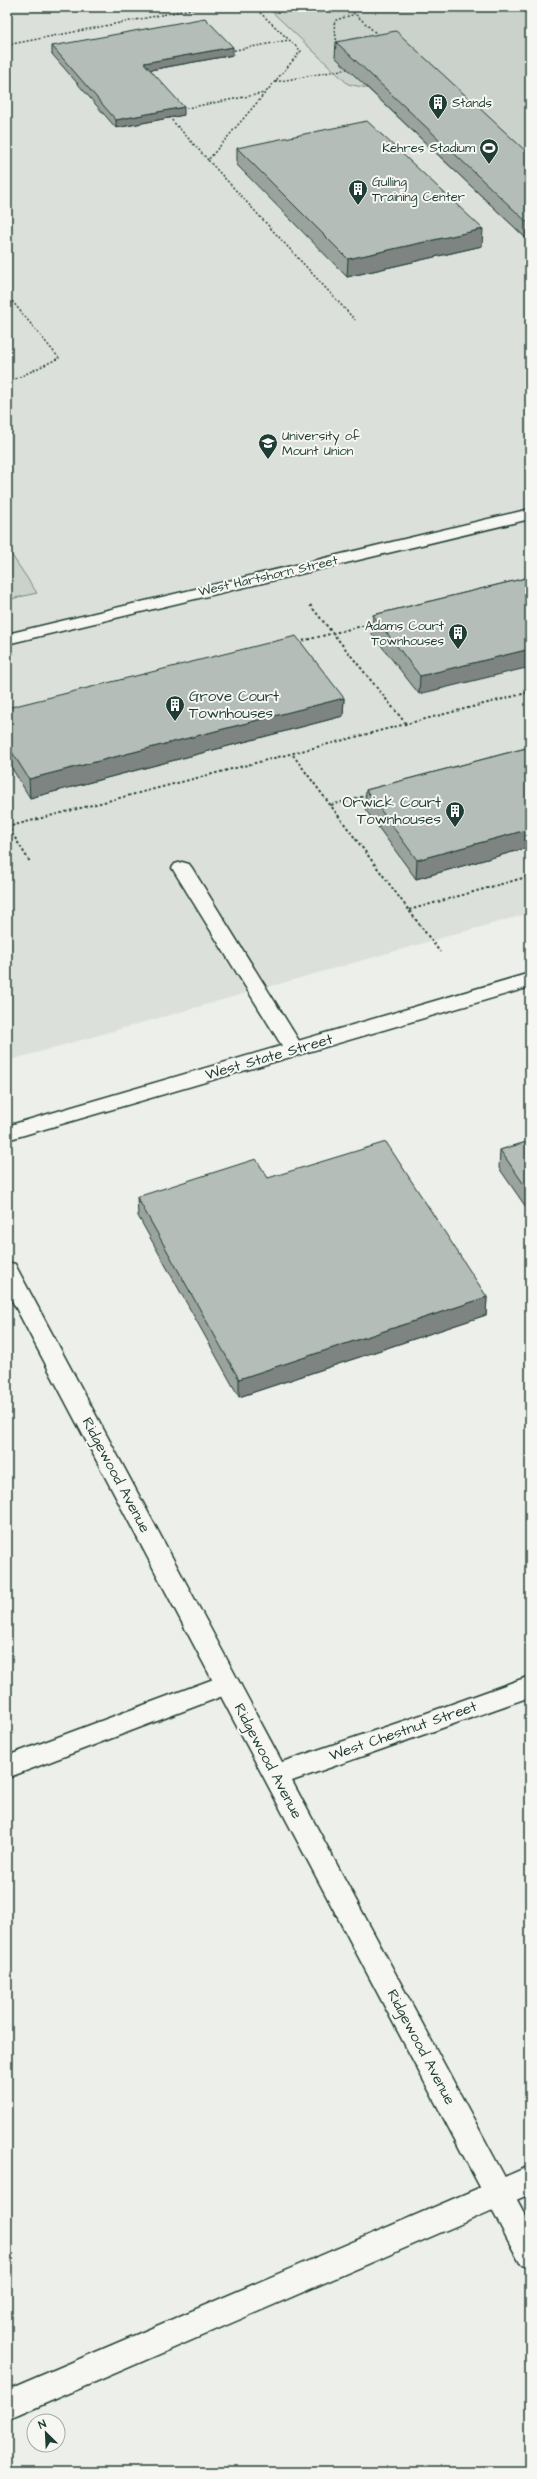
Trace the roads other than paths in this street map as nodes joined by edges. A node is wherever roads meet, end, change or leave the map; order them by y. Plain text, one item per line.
1 (530, 514) edge
2 (7, 639) edge
3 (182, 868) dead end
4 (530, 980) edge
5 (294, 1049) junction
6 (7, 1133) edge
7 (7, 1270) edge
8 (227, 1684) junction
9 (530, 1686) edge
10 (7, 1766) edge
11 (276, 1775) junction
12 (530, 2180) edge
13 (499, 2194) junction
14 (530, 2253) edge
15 (7, 2405) edge

1 - 2 main road, West Hartshorn Street
3 - 5 main road
4 - 5 main road, West State Street
5 - 6 main road, West State Street
7 - 8 main road, Ridgewood Avenue
8 - 10 main road
8 - 11 main road, Ridgewood Avenue
9 - 11 main road, West Chestnut Street
11 - 13 main road, Ridgewood Avenue
12 - 13 main road
13 - 14 main road, Ridgewood Avenue
13 - 15 main road

